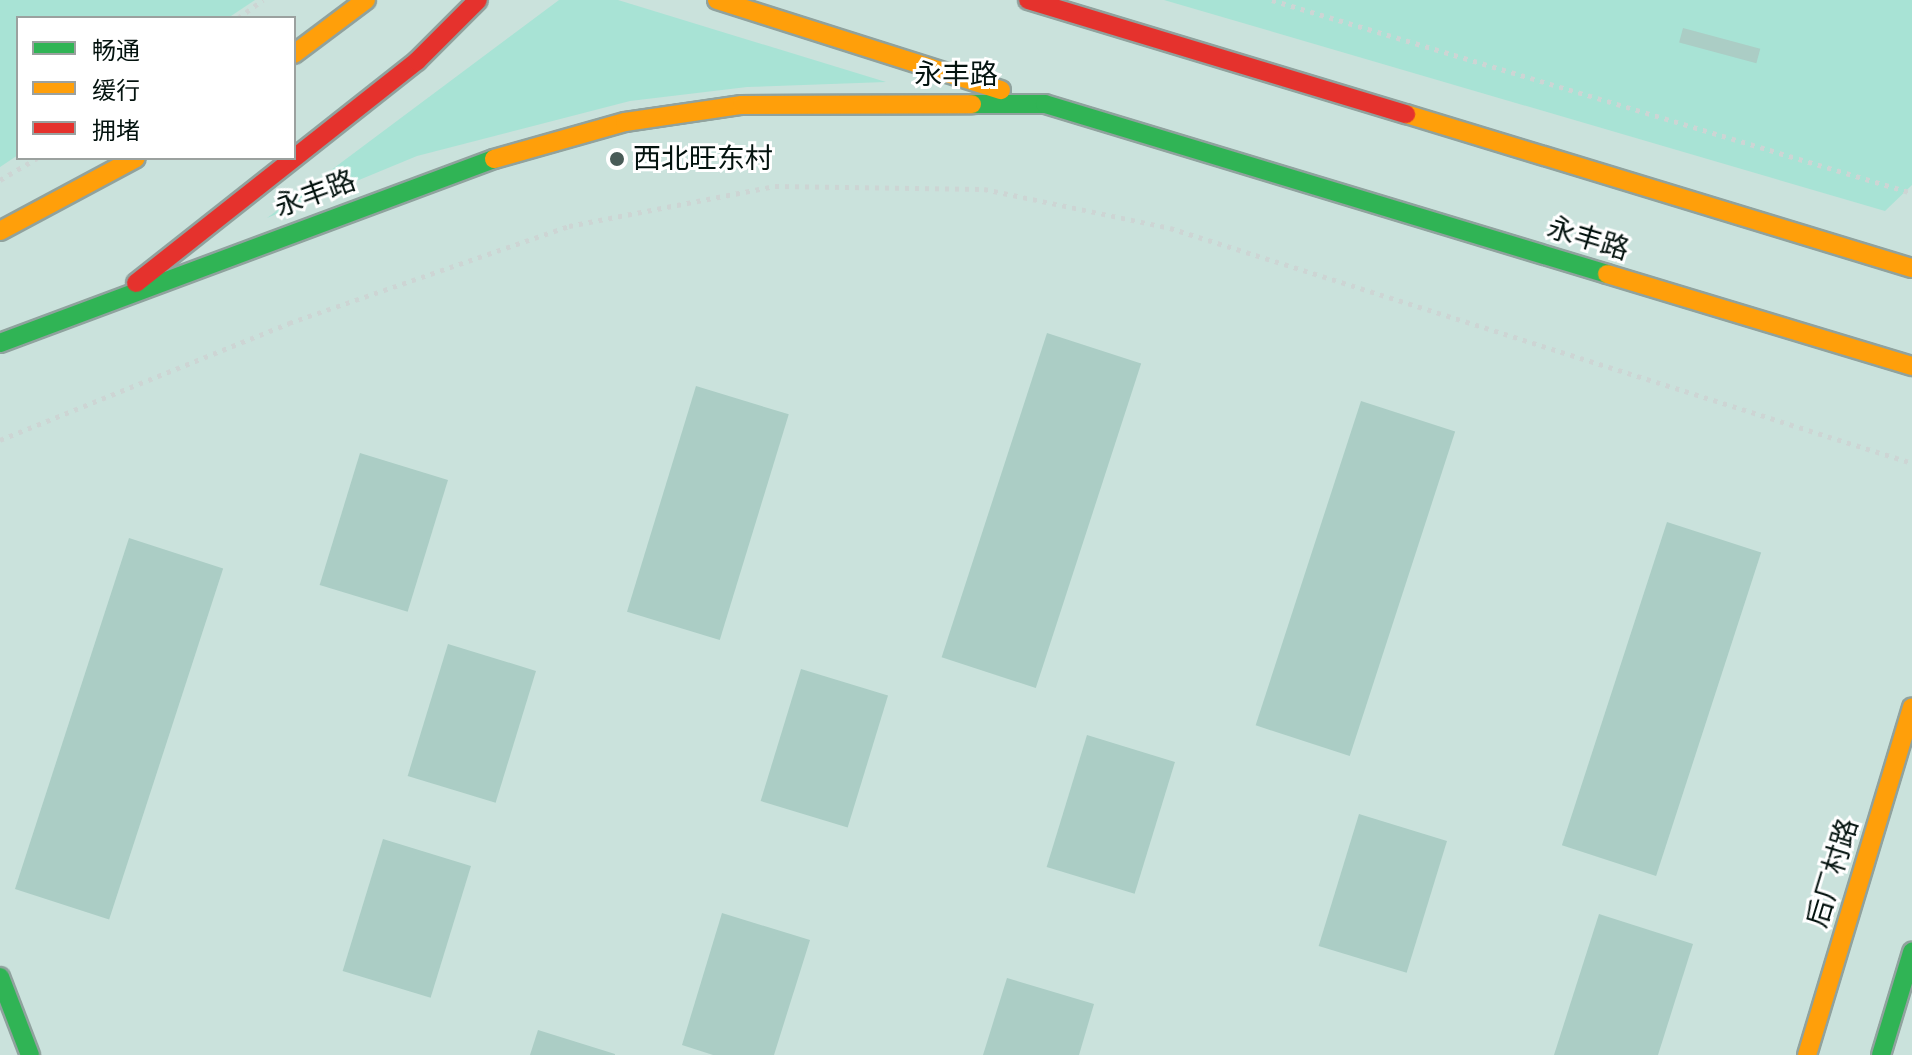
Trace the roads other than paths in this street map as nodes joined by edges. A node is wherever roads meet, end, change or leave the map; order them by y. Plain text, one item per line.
1 (366, 0) edge
2 (478, 0) edge
3 (717, 0) edge
4 (1028, 0) edge
5 (296, 52) edge
6 (1045, 104) junction
7 (296, 156) edge
8 (132, 160) edge
9 (292, 160) edge
10 (0, 231) edge
11 (1912, 268) edge
12 (123, 293) junction
13 (0, 343) edge
14 (1912, 366) edge
15 (1912, 708) edge
16 (1912, 952) edge
17 (0, 977) edge
18 (30, 1055) edge
19 (1807, 1055) edge
20 (1881, 1055) edge

1 - 5 main road
2 - 7 main road
3 - 6 main road
4 - 11 main road
6 - 12 main road, 永丰路
6 - 14 main road, 永丰路
8 - 10 main road
9 - 12 main road
12 - 13 main road, 永丰路
15 - 19 main road, 后厂村路
16 - 20 main road
17 - 18 main road

